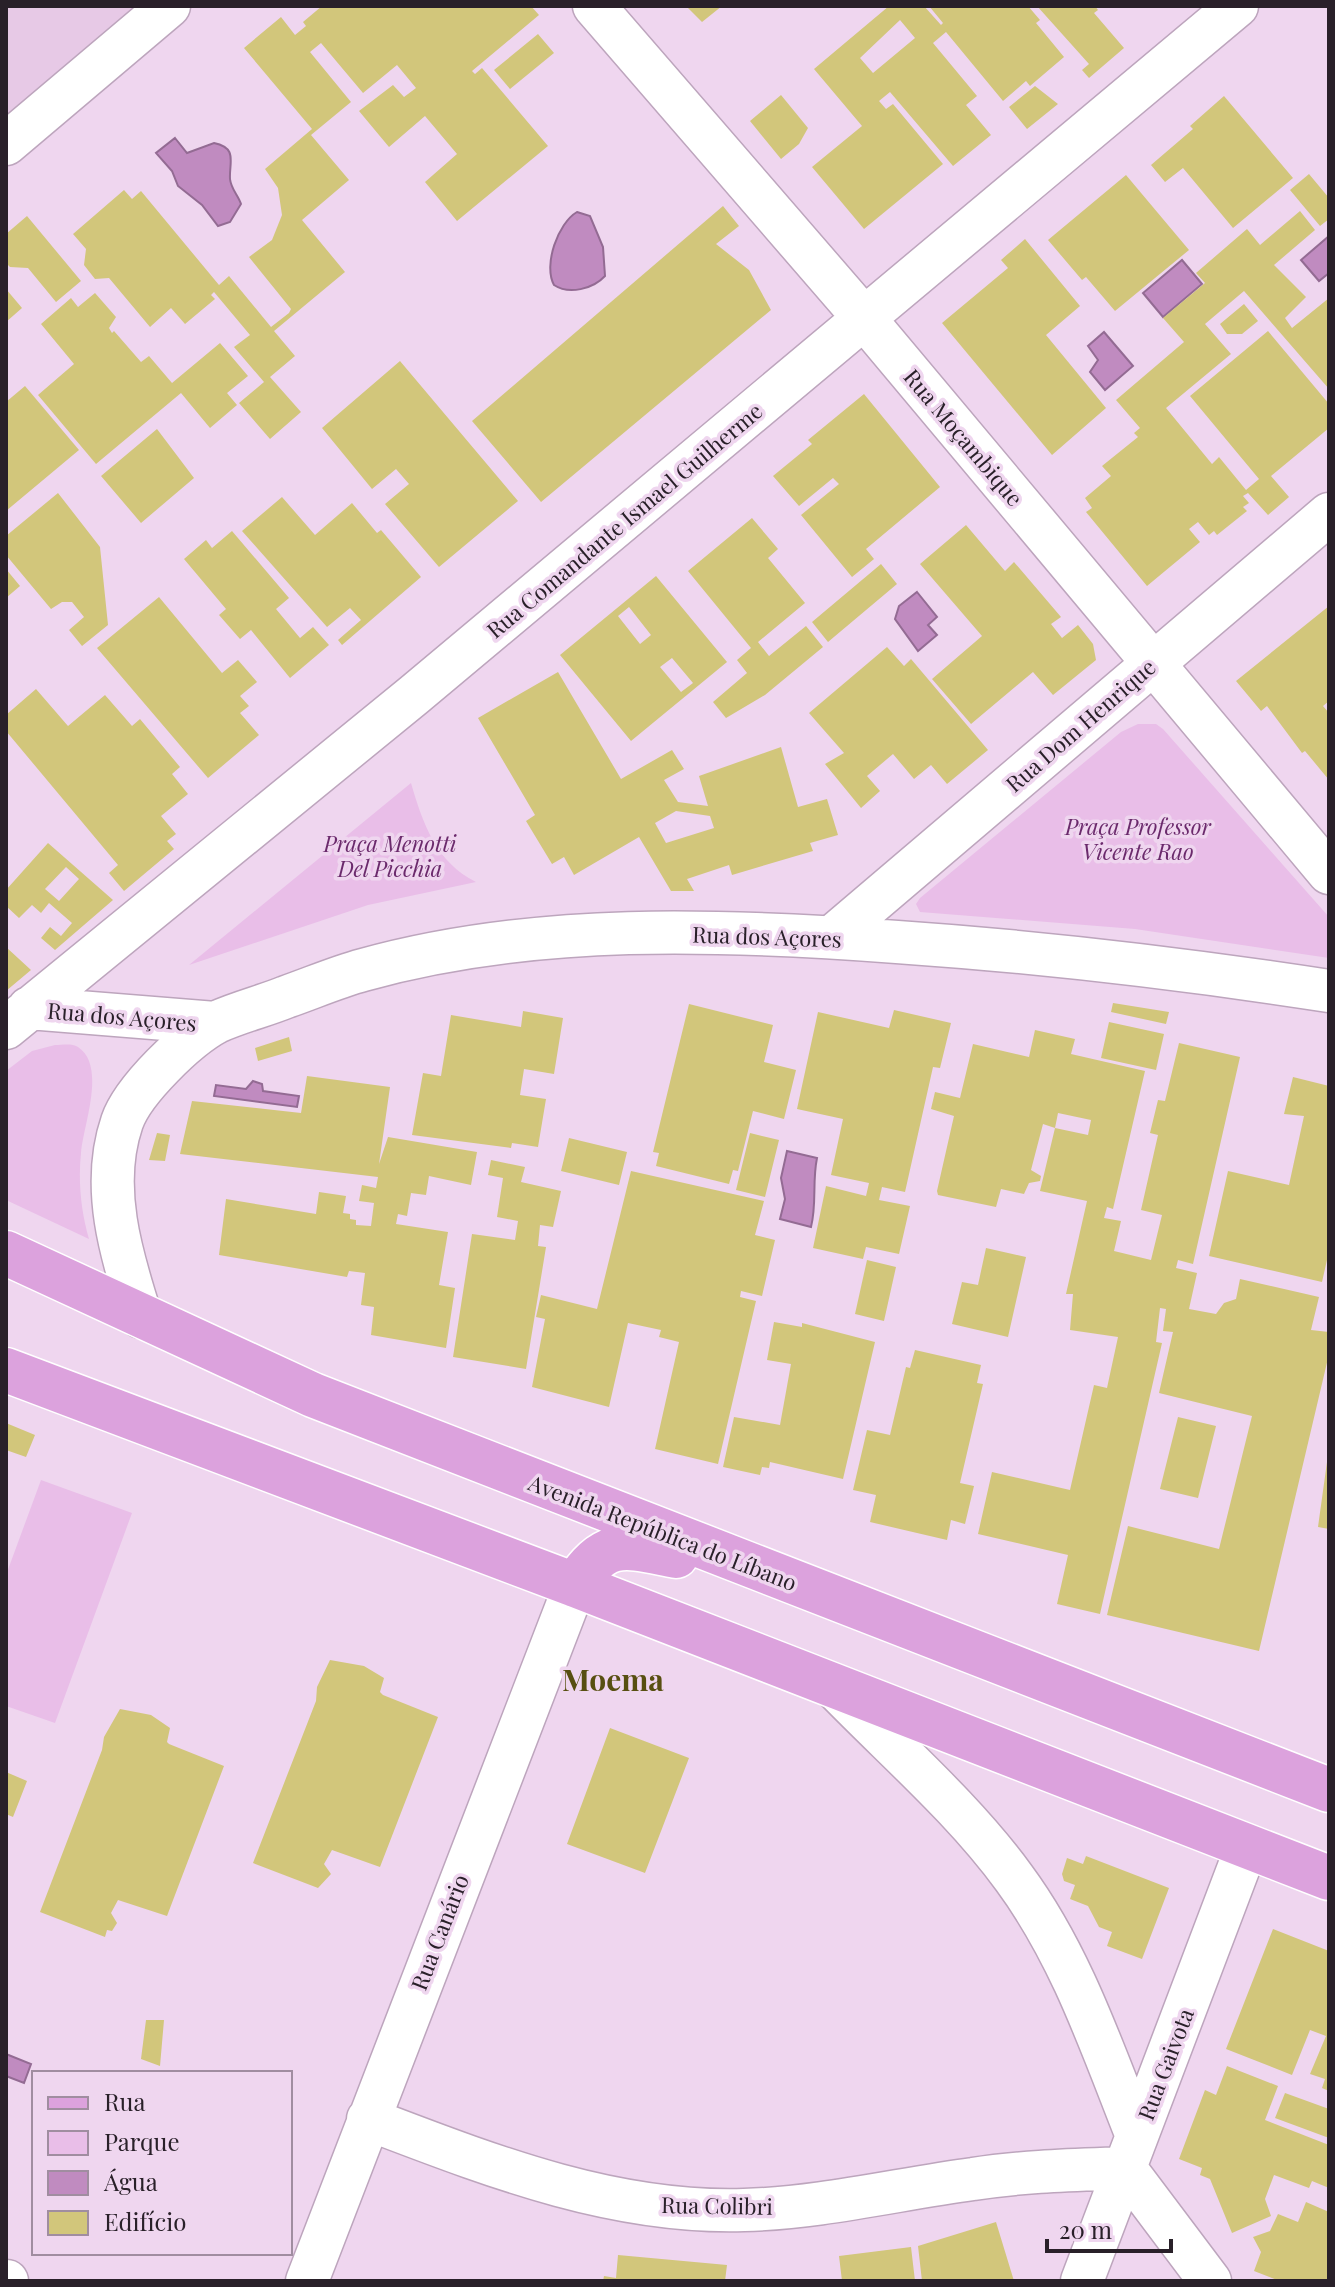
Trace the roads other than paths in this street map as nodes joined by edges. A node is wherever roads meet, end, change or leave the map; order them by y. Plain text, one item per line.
1 (169, 6) edge
2 (594, 6) edge
3 (1237, 6) edge
4 (6, 144) edge
5 (864, 318) junction
6 (1329, 514) edge
7 (1153, 662) junction
8 (1329, 873) edge
9 (832, 937) junction
10 (1329, 991) edge
11 (18, 1018) edge
12 (215, 1023) junction
13 (6, 1253) edge
14 (141, 1317) junction
15 (6, 1370) edge
16 (575, 1585) junction
17 (907, 1627) junction
18 (834, 1687) junction
19 (1329, 1790) edge
20 (1247, 1846) junction
21 (1329, 1878) edge
22 (368, 2119) junction
23 (1131, 2152) junction
24 (307, 2281) edge
25 (1082, 2281) edge
26 (1210, 2281) edge

1 - 4 street
2 - 5 street, Rua Moçambique
3 - 5 street, Rua Comandante Ismael Guilherme
5 - 7 street, Rua Moçambique
5 - 11 street, Rua Comandante Ismael Guilherme
6 - 7 street, Rua Dom Henrique
7 - 8 street, Rua Moçambique
7 - 9 street, Rua Dom Henrique
9 - 10 street, Rua dos Açores
9 - 12 street, Rua dos Açores
11 - 12 street, Rua dos Açores
12 - 14 street, Rua dos Açores
13 - 14 main road, Avenida República do Líbano
14 - 17 main road, Avenida República do Líbano
15 - 16 main road
16 - 17 main road
16 - 18 main road
16 - 22 street, Rua Canário
17 - 19 main road, Avenida República do Líbano
18 - 20 main road
18 - 23 street
20 - 21 main road
20 - 23 street, Rua Gaivota
22 - 23 street, Rua Colibri
22 - 24 street, Rua Canário
23 - 25 street, Rua Gaivota
23 - 26 street

